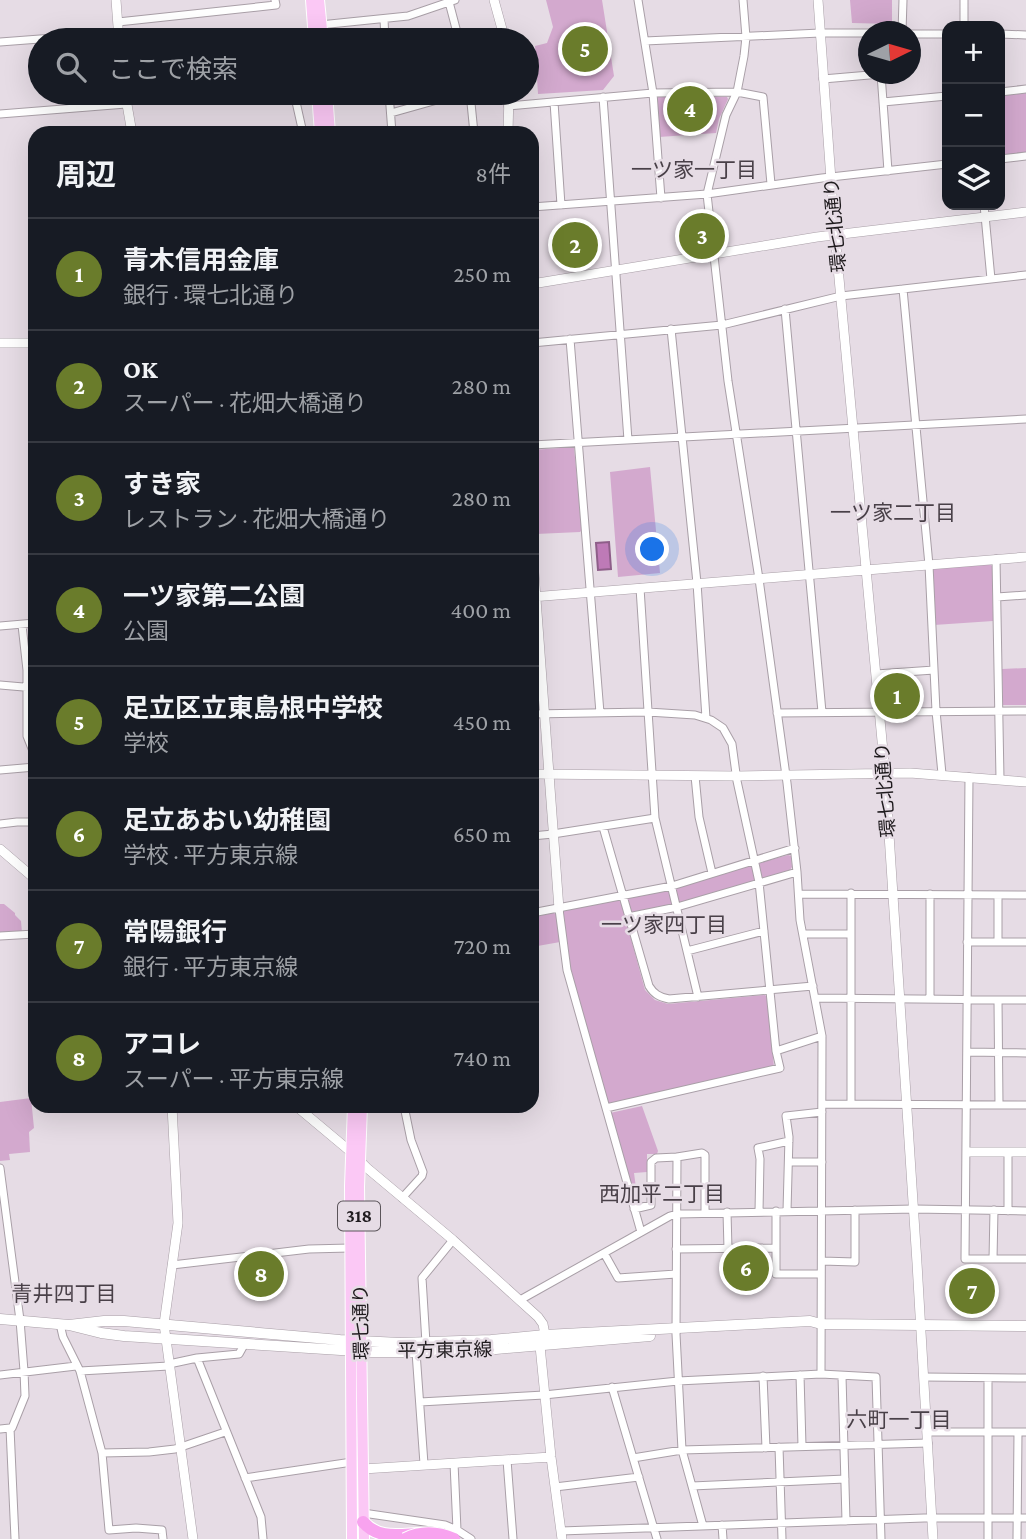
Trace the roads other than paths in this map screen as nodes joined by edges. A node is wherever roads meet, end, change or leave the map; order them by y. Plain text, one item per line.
1 (116, 0) edge
2 (275, 0) edge
3 (311, 0) edge
4 (319, 0) edge
5 (494, 0) edge
6 (639, 0) edge
7 (743, 0) edge
8 (818, 0) edge
9 (903, 0) edge
10 (964, 0) edge
11 (452, 1) edge
12 (384, 19) junction
13 (902, 21) edge
14 (964, 21) edge
15 (118, 22) junction
16 (317, 25) junction
17 (118, 28) edge
18 (316, 28) edge
19 (318, 28) edge
20 (384, 28) edge
21 (457, 28) edge
22 (502, 28) edge
23 (820, 33) junction
24 (858, 33) edge
25 (921, 34) edge
26 (942, 34) edge
27 (1005, 34) edge
28 (1026, 34) edge
29 (746, 37) junction
30 (645, 41) junction
31 (28, 42) edge
32 (0, 43) edge
33 (858, 76) edge
34 (824, 79) junction
35 (882, 84) edge
36 (1026, 89) edge
37 (1005, 91) edge
38 (737, 92) junction
39 (653, 93) junction
40 (942, 96) edge
41 (603, 97) junction
42 (554, 102) junction
43 (883, 102) junction
44 (539, 103) edge
45 (113, 105) edge
46 (126, 105) edge
47 (297, 105) edge
48 (318, 105) edge
49 (328, 105) edge
50 (390, 105) edge
51 (419, 105) edge
52 (471, 105) edge
53 (520, 105) edge
54 (508, 106) joint
55 (391, 113) junction
56 (0, 114) edge
57 (131, 126) edge
58 (301, 126) edge
59 (319, 126) edge
60 (329, 126) edge
61 (392, 126) edge
62 (473, 126) edge
63 (508, 126) edge
64 (1026, 156) edge
65 (1005, 158) edge
66 (942, 165) edge
67 (888, 171) junction
68 (831, 177) junction
69 (771, 184) junction
70 (707, 194) junction
71 (661, 198) junction
72 (611, 201) junction
73 (561, 205) junction
74 (539, 207) edge
75 (984, 210) edge
76 (1026, 212) edge
77 (985, 217) junction
78 (835, 235) junction
79 (713, 254) junction
80 (617, 270) junction
81 (1026, 275) edge
82 (991, 279) junction
83 (539, 283) edge
84 (903, 289) junction
85 (841, 296) junction
86 (785, 309) junction
87 (722, 325) junction
88 (671, 329) junction
89 (621, 334) junction
90 (570, 339) junction
91 (539, 342) edge
92 (0, 343) edge
93 (28, 343) edge
94 (1026, 419) edge
95 (916, 425) junction
96 (853, 428) junction
97 (796, 431) junction
98 (737, 435) junction
99 (682, 437) junction
100 (628, 440) junction
101 (578, 443) junction
102 (539, 445) edge
103 (1026, 557) edge
104 (996, 559) junction
105 (929, 565) junction
106 (866, 570) junction
107 (809, 574) junction
108 (759, 579) junction
109 (697, 583) junction
110 (640, 588) junction
111 (590, 592) junction
112 (1026, 595) edge
113 (539, 597) edge
114 (997, 597) junction
115 (28, 624) edge
116 (22, 625) junction
117 (0, 626) edge
118 (28, 655) edge
119 (539, 656) edge
120 (934, 670) junction
121 (876, 674) junction
122 (0, 685) edge
123 (28, 687) edge
124 (936, 711) junction
125 (1000, 711) junction
126 (1026, 711) edge
127 (648, 712) junction
128 (822, 712) junction
129 (879, 712) junction
130 (600, 713) junction
131 (777, 713) junction
132 (539, 714) edge
133 (544, 714) junction
134 (706, 718) junction
135 (28, 767) edge
136 (0, 770) edge
137 (885, 773) junction
138 (539, 774) edge
139 (548, 774) junction
140 (942, 774) junction
141 (652, 775) junction
142 (786, 775) junction
143 (695, 776) junction
144 (737, 776) junction
145 (969, 777) junction
146 (1000, 779) junction
147 (1026, 782) edge
148 (655, 818) junction
149 (28, 822) edge
150 (0, 824) edge
151 (603, 827) junction
152 (553, 834) junction
153 (539, 835) edge
154 (795, 848) junction
155 (0, 849) edge
156 (754, 860) junction
157 (797, 872) junction
158 (712, 873) junction
159 (28, 874) edge
160 (759, 882) junction
161 (671, 886) junction
162 (799, 894) junction
163 (852, 894) junction
164 (893, 894) junction
165 (930, 894) junction
166 (968, 894) junction
167 (622, 895) junction
168 (998, 895) junction
169 (1026, 895) edge
170 (677, 907) junction
171 (559, 909) junction
172 (539, 912) edge
173 (628, 917) junction
174 (764, 931) junction
175 (28, 934) edge
176 (803, 934) junction
177 (851, 934) junction
178 (0, 936) edge
179 (967, 942) junction
180 (998, 942) junction
181 (1026, 942) edge
182 (687, 951) junction
183 (813, 986) junction
184 (769, 990) junction
185 (698, 997) junction
186 (815, 998) junction
187 (852, 999) junction
188 (900, 999) junction
189 (930, 999) junction
190 (967, 999) junction
191 (998, 1000) junction
192 (1026, 1000) edge
193 (822, 1035) junction
194 (776, 1051) junction
195 (967, 1052) junction
196 (998, 1053) junction
197 (1026, 1053) edge
198 (851, 1104) junction
199 (907, 1105) junction
200 (967, 1105) junction
201 (999, 1105) junction
202 (1026, 1105) edge
203 (606, 1108) junction
204 (822, 1108) junction
205 (172, 1113) edge
206 (304, 1113) edge
207 (353, 1113) edge
208 (362, 1113) edge
209 (405, 1113) edge
210 (789, 1141) junction
211 (351, 1152) junction
212 (967, 1152) junction
213 (1008, 1153) junction
214 (1026, 1153) edge
215 (677, 1157) junction
216 (359, 1162) junction
217 (789, 1162) junction
218 (822, 1163) junction
219 (0, 1168) edge
220 (402, 1198) junction
221 (634, 1209) junction
222 (914, 1209) junction
223 (855, 1210) junction
224 (966, 1210) junction
225 (994, 1210) junction
226 (788, 1211) junction
227 (822, 1211) junction
228 (1009, 1211) junction
229 (1026, 1211) edge
230 (727, 1212) junction
231 (759, 1212) junction
232 (776, 1212) junction
233 (705, 1213) junction
234 (677, 1214) junction
235 (641, 1232) junction
236 (453, 1240) junction
237 (350, 1248) junction
238 (776, 1248) junction
239 (676, 1249) junction
240 (728, 1249) junction
241 (604, 1253) junction
242 (993, 1259) junction
243 (1026, 1259) edge
244 (822, 1261) junction
245 (172, 1265) junction
246 (676, 1274) junction
247 (821, 1274) junction
248 (520, 1300) junction
249 (0, 1319) edge
250 (20, 1320) junction
251 (65, 1324) junction
252 (164, 1324) junction
253 (821, 1324) junction
254 (921, 1325) junction
255 (1026, 1326) edge
256 (676, 1331) junction
257 (545, 1335) junction
258 (166, 1339) junction
259 (426, 1343) junction
260 (244, 1345) junction
261 (356, 1346) junction
262 (540, 1346) junction
263 (416, 1352) junction
264 (197, 1358) junction
265 (169, 1365) junction
266 (78, 1368) junction
267 (24, 1371) junction
268 (821, 1374) junction
269 (0, 1375) edge
270 (800, 1375) junction
271 (763, 1376) junction
272 (842, 1376) junction
273 (924, 1377) junction
274 (988, 1378) junction
275 (1026, 1378) edge
276 (678, 1381) junction
277 (612, 1387) junction
278 (544, 1395) junction
279 (420, 1402) junction
280 (10, 1428) junction
281 (0, 1429) edge
282 (225, 1432) junction
283 (927, 1432) junction
284 (988, 1432) junction
285 (1022, 1432) edge
286 (878, 1443) junction
287 (928, 1443) junction
288 (844, 1445) junction
289 (779, 1447) junction
290 (802, 1447) junction
291 (180, 1448) junction
292 (766, 1448) junction
293 (682, 1450) junction
294 (102, 1453) junction
295 (551, 1457) junction
296 (633, 1458) junction
297 (507, 1460) junction
298 (352, 1462) junction
299 (454, 1463) junction
300 (424, 1464) junction
301 (363, 1469) junction
302 (639, 1477) junction
303 (245, 1478) junction
304 (845, 1479) junction
305 (780, 1482) junction
306 (692, 1486) junction
307 (555, 1487) junction
308 (363, 1517) junction
309 (1026, 1517) edge
310 (932, 1518) junction
311 (989, 1518) junction
312 (1017, 1518) junction
313 (881, 1520) junction
314 (846, 1521) junction
315 (782, 1522) junction
316 (722, 1525) junction
317 (703, 1526) junction
318 (654, 1529) junction
319 (561, 1535) edge
320 (454, 1536) edge
321 (15, 1539) edge
322 (163, 1539) edge
323 (193, 1539) edge
324 (263, 1539) edge
325 (352, 1539) edge
326 (364, 1539) edge
327 (405, 1539) edge
328 (471, 1539) edge
329 (513, 1539) edge
330 (657, 1539) edge
331 (723, 1539) edge
332 (782, 1539) edge
333 (881, 1539) edge
334 (933, 1539) edge
335 (988, 1539) edge
336 (1017, 1539) edge

1 - 15 street
2 - 15 street
3 - 16 main road
4 - 16 main road
5 - 22 street
6 - 30 street
7 - 29 street
8 - 23 street, 環七北通り
9 - 13 street
10 - 14 street
11 - 12 street
11 - 21 street
12 - 16 street
12 - 20 street
15 - 17 street
16 - 18 main road
16 - 19 main road
23 - 24 street
23 - 29 street
23 - 34 street, 環七北通り
25 - 26 street
27 - 28 street
29 - 30 street
29 - 38 street
30 - 39 street
31 - 32 street
33 - 34 street
34 - 68 street, 環七北通り
35 - 43 street
36 - 37 street
38 - 39 street
38 - 69 street
38 - 70 street
39 - 41 street
39 - 71 street
40 - 43 street
41 - 42 street
41 - 72 street
42 - 44 street
42 - 73 street
43 - 67 street
45 - 56 street
46 - 57 street
47 - 58 street
48 - 59 main road
49 - 60 main road
50 - 55 street
51 - 55 street
52 - 62 street
53 - 54 street
54 - 63 street
55 - 61 street
64 - 65 street
66 - 67 street
67 - 68 street
68 - 69 street
68 - 78 street, 環七北通り
69 - 70 street
70 - 71 street
70 - 79 street
71 - 72 street
72 - 73 street
72 - 80 street
73 - 74 street
75 - 77 street
76 - 77 street
77 - 78 street
77 - 82 street
78 - 79 street
78 - 85 street, 環七北通り
79 - 80 street
79 - 87 street
80 - 83 street
80 - 89 street
81 - 82 street
82 - 84 street
84 - 85 street
84 - 95 street
85 - 86 street
85 - 96 street, 環七北通り
86 - 87 street
86 - 97 street
87 - 88 street
87 - 98 street
88 - 89 street
88 - 99 street
89 - 90 street
89 - 100 street
90 - 91 street
90 - 101 street
92 - 93 street
94 - 95 street
95 - 96 street
95 - 105 street
96 - 97 street
96 - 106 street, 環七北通り
97 - 98 street
97 - 107 street
98 - 99 street
98 - 108 street
99 - 100 street
99 - 109 street
100 - 101 street
101 - 102 street
101 - 111 street
103 - 104 street
104 - 105 street
104 - 114 street
105 - 106 street
105 - 120 street
106 - 107 street
106 - 121 street, 環七北通り
107 - 108 street
107 - 128 street
108 - 109 street
108 - 131 street
109 - 110 street
109 - 134 street
110 - 111 street
110 - 127 street
111 - 113 street
111 - 130 street
112 - 114 street
114 - 125 street
115 - 116 street
116 - 117 street
116 - 118 street
119 - 133 street
120 - 121 street
120 - 124 street
121 - 129 street, 環七北通り
122 - 123 street
124 - 125 street
124 - 129 street
124 - 140 street
125 - 126 street
125 - 146 street
127 - 130 street
127 - 134 street
127 - 141 street
128 - 129 street
128 - 131 street
129 - 137 street, 環七北通り
130 - 133 street
131 - 142 street
132 - 133 street
133 - 139 street
134 - 144 street
135 - 136 street
137 - 140 street
137 - 142 street
137 - 164 street, 環七北通り
138 - 139 street
139 - 141 street
139 - 152 street
140 - 145 street
141 - 143 street
141 - 148 street
142 - 144 street
142 - 154 street
143 - 144 street
143 - 158 street
144 - 156 street
145 - 146 street
145 - 166 street
146 - 147 street
148 - 151 street
148 - 161 street
149 - 150 street
151 - 152 street
151 - 167 street
152 - 153 street
152 - 171 street
154 - 156 street
154 - 157 street
155 - 159 street
156 - 158 street
156 - 160 street
157 - 160 street
157 - 162 street
158 - 161 street
160 - 170 street
160 - 174 street
161 - 167 street
161 - 170 street
162 - 163 street
162 - 176 street
163 - 164 street
163 - 177 street
164 - 165 street
164 - 188 street, 環七北通り
165 - 166 street
165 - 189 street
166 - 168 street
166 - 179 street
167 - 171 street
167 - 173 street
168 - 169 street
168 - 180 street
170 - 173 street
170 - 182 street
171 - 172 street
171 - 203 street
173 - 185 street
174 - 182 street
174 - 184 street
175 - 178 street
176 - 177 street
176 - 183 street
177 - 187 street
179 - 180 street
179 - 190 street
180 - 181 street
182 - 185 street
183 - 184 street
183 - 186 street
184 - 185 street
184 - 194 street
186 - 187 street
186 - 193 street
187 - 188 street
187 - 198 street
188 - 189 street
188 - 199 street, 環七北通り
189 - 190 street
190 - 191 street
190 - 195 street
191 - 192 street
191 - 196 street
193 - 194 street
193 - 204 street
194 - 203 street
195 - 196 street
195 - 200 street
196 - 197 street
196 - 201 street
198 - 199 street
198 - 204 street
199 - 200 street
199 - 222 street, 環七北通り
200 - 201 street
200 - 212 street
201 - 202 street
203 - 221 street
204 - 210 street
204 - 218 street
205 - 245 street
206 - 211 street
207 - 211 main road, 環七通り / 318
208 - 216 main road, 環七通り / 318
209 - 220 street
210 - 217 street
210 - 231 street
211 - 216 street
211 - 237 main road, 環七通り / 318
212 - 213 street
212 - 224 street
213 - 214 street
213 - 228 street
215 - 221 street
215 - 233 street
215 - 234 street
216 - 220 street
216 - 261 main road, 環七通り / 318
217 - 218 street
217 - 226 street
218 - 227 street
219 - 250 street
220 - 236 street
221 - 235 street
222 - 223 street
222 - 224 street
222 - 254 street, 環七北通り
223 - 227 street
223 - 244 street
224 - 225 street
224 - 242 street
225 - 228 street
225 - 242 street
226 - 227 street
226 - 232 street
227 - 244 street
228 - 229 street
230 - 231 street
230 - 233 street
230 - 240 street
231 - 232 street
232 - 238 street
233 - 234 street
234 - 235 street
234 - 239 street
235 - 241 street
236 - 248 street
236 - 259 street
237 - 245 street
237 - 261 main road, 環七通り / 318
238 - 240 street
238 - 247 street
239 - 240 street
239 - 246 street
241 - 246 street
241 - 248 street
242 - 243 street
244 - 247 street
245 - 252 street
246 - 256 street
247 - 253 street
248 - 257 street
249 - 250 main road, 平方東京線
250 - 251 main road, 平方東京線
250 - 267 street
251 - 252 main road, 平方東京線
251 - 258 main road, 平方東京線
251 - 266 street
252 - 258 street
252 - 261 main road, 平方東京線
253 - 254 main road, 平方東京線
253 - 256 main road, 平方東京線
253 - 268 street
254 - 255 main road, 平方東京線
254 - 273 street, 環七北通り
256 - 257 main road, 平方東京線
256 - 262 main road, 平方東京線
256 - 276 street
257 - 259 main road, 平方東京線
258 - 260 main road, 平方東京線
258 - 265 street
259 - 261 main road, 平方東京線
260 - 261 main road, 平方東京線
260 - 264 street
261 - 263 main road, 平方東京線
261 - 298 main road, 環七通り / 318
261 - 301 main road, 環七通り / 318
262 - 263 main road, 平方東京線
262 - 278 street
263 - 279 street
264 - 265 street
264 - 282 street
265 - 266 street
265 - 291 street
266 - 267 street
266 - 294 street
267 - 269 street
267 - 280 street
268 - 270 street
268 - 272 street
270 - 271 street
270 - 290 street
271 - 276 street
271 - 292 street
272 - 286 street
272 - 288 street
273 - 274 street
273 - 283 street, 環七北通り
274 - 275 street
274 - 284 street
276 - 277 street
276 - 293 street
277 - 278 street
277 - 296 street
278 - 279 street
278 - 295 street
279 - 300 street
280 - 281 street
280 - 321 street
282 - 291 street
282 - 303 street
283 - 284 street
283 - 287 street, 環七北通り
284 - 285 street
284 - 311 street
285 - 312 street
286 - 287 street
286 - 288 street
286 - 313 street
287 - 310 street, 環七北通り
288 - 290 street
288 - 304 street
289 - 290 street
289 - 292 street
289 - 305 street
291 - 294 street
291 - 323 street
292 - 293 street
293 - 296 street
293 - 306 street
294 - 322 street
295 - 297 street
295 - 307 street
296 - 302 street
297 - 299 street
297 - 329 street
298 - 303 street
298 - 325 main road, 環七通り / 318
299 - 300 street
299 - 320 street
300 - 301 street
301 - 308 main road, 環七通り / 318
302 - 307 street
302 - 318 street
303 - 324 street
304 - 305 street
304 - 314 street
305 - 306 street
305 - 315 street
306 - 317 street
307 - 319 street
308 - 320 street
308 - 320 highway
308 - 326 main road, 環七通り / 318
309 - 312 street
310 - 311 street
310 - 313 street
310 - 334 street, 環七北通り
311 - 312 street
311 - 335 street
312 - 336 street
313 - 314 street
313 - 333 street
314 - 315 street
315 - 316 street
315 - 332 street
316 - 317 street
316 - 331 street
317 - 318 street
318 - 319 street
318 - 330 street
320 - 327 highway, bridge
320 - 328 street

